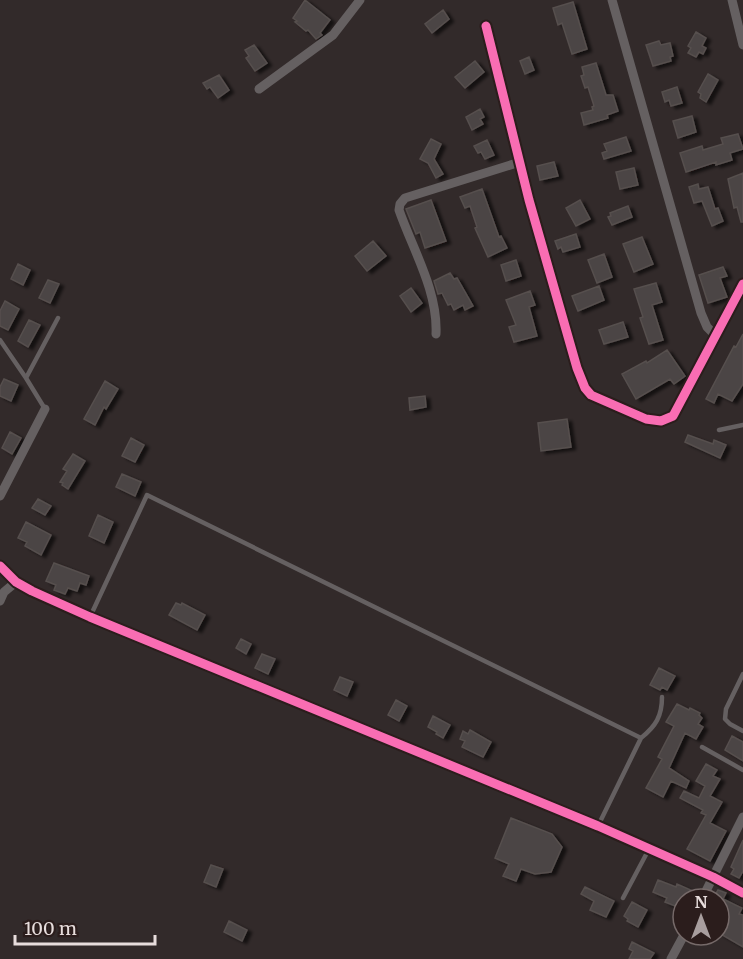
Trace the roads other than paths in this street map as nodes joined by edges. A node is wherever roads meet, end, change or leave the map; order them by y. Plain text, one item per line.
1 (360, 0) edge
2 (612, 0) edge
3 (732, 0) edge
4 (486, 26) dead end
5 (743, 45) edge
6 (259, 89) dead end
7 (520, 162) junction
8 (743, 284) edge
9 (58, 318) dead end
10 (436, 334) dead end
11 (715, 336) junction
12 (0, 340) edge
13 (26, 378) junction
14 (45, 409) joint
15 (743, 425) edge
16 (719, 430) dead end
17 (0, 496) edge
18 (0, 566) edge
19 (16, 582) junction
20 (1, 595) edge
21 (90, 617) junction
22 (743, 674) edge
23 (662, 697) dead end
24 (743, 731) edge
25 (641, 738) junction
26 (702, 747) dead end
27 (743, 770) edge
28 (743, 817) edge
29 (598, 826) junction
30 (649, 849) junction
31 (713, 877) junction
32 (708, 887) edge
33 (743, 892) edge
34 (623, 898) dead end

1 - 6 street
2 - 11 street
3 - 5 street
4 - 7 street
7 - 10 street
7 - 11 street
8 - 11 street
9 - 13 lane
12 - 13 lane
13 - 14 lane
14 - 17 street
15 - 16 lane
18 - 19 street
19 - 20 street
19 - 21 street
21 - 25 lane
21 - 29 street
22 - 24 lane
23 - 25 lane
25 - 29 lane
26 - 27 lane
28 - 31 street
29 - 30 street
30 - 31 street
30 - 34 lane
31 - 32 street
31 - 33 street

